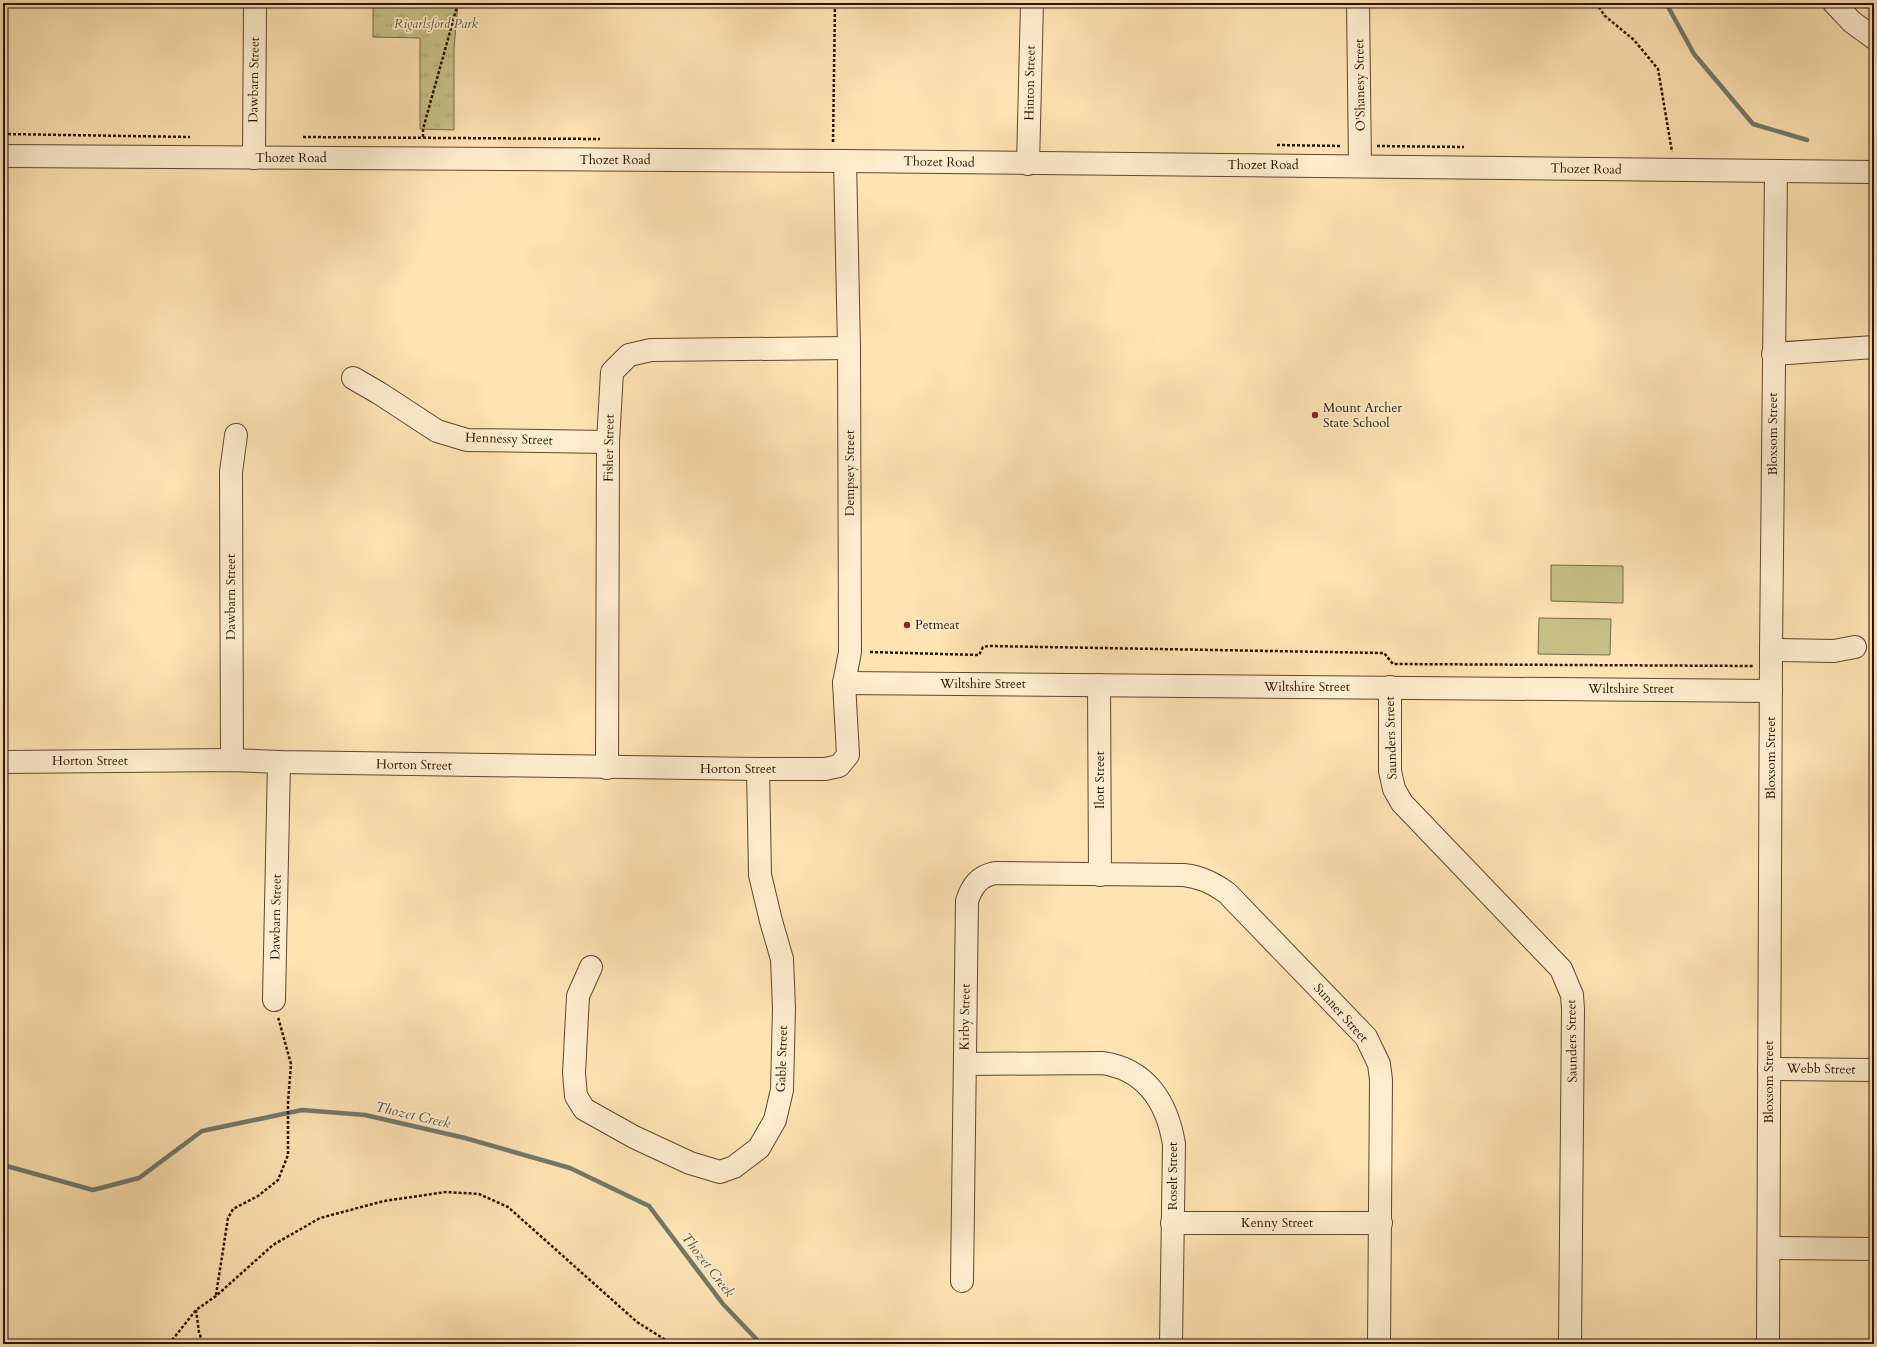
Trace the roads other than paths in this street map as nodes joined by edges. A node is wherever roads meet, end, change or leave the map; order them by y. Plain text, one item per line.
1 (255, 3) edge
2 (1032, 3) edge
3 (1358, 3) edge
4 (1834, 3) edge
5 (1874, 38) edge
6 (3, 156) edge
7 (254, 158) junction
8 (839, 161) junction
9 (1028, 164) junction
10 (1360, 166) junction
11 (1776, 172) junction
12 (1874, 172) edge
13 (1874, 346) edge
14 (849, 348) junction
15 (1773, 354) junction
16 (353, 378) dead end
17 (236, 435) dead end
18 (608, 442) junction
19 (1855, 647) dead end
20 (1764, 658) junction
21 (844, 683) junction
22 (1099, 685) junction
23 (1390, 687) junction
24 (1771, 691) junction
25 (232, 760) junction
26 (3, 762) edge
27 (279, 762) junction
28 (607, 768) junction
29 (758, 769) junction
30 (825, 770) joint
31 (1100, 875) junction
32 (591, 967) dead end
33 (274, 1000) road end
34 (965, 1064) junction
35 (1769, 1069) junction
36 (1874, 1070) edge
37 (1172, 1223) junction
38 (1381, 1223) junction
39 (1769, 1248) junction
40 (1874, 1249) edge
41 (962, 1281) dead end
42 (1171, 1344) edge
43 (1379, 1344) edge
44 (1570, 1344) edge
45 (1768, 1344) edge

1 - 7 street, Dawbarn Street
2 - 9 street, Hinton Street
3 - 10 street, O'Shanesy Street
4 - 5 street
6 - 7 street, Thozet Road
7 - 8 street, Thozet Road
8 - 9 street, Thozet Road
8 - 14 street, Dempsey Street
9 - 10 street, Thozet Road
10 - 11 street, Thozet Road
11 - 12 street, Thozet Road
11 - 15 street, Bloxsom Street
13 - 15 street
14 - 18 street, Fisher Street
14 - 21 street, Dempsey Street
15 - 20 street, Bloxsom Street
16 - 18 street, Hennessy Street
17 - 25 street, Dawbarn Street
18 - 28 street, Fisher Street
19 - 20 street
20 - 24 street, Bloxsom Street
21 - 22 street, Wiltshire Street
21 - 30 street, Dempsey Street
22 - 23 street, Wiltshire Street
22 - 31 street, Ilott Street
23 - 24 street, Wiltshire Street
23 - 44 street, Saunders Street
24 - 35 street, Bloxsom Street
25 - 26 street, Horton Street
25 - 27 street, Horton Street
27 - 28 street, Horton Street
27 - 33 street, Dawbarn Street
28 - 29 street, Horton Street
29 - 30 street, Horton Street
29 - 32 street, Gable Street
31 - 34 street, Kirby Street
31 - 38 street, Sunner Street
34 - 37 street, Roselt Street
34 - 41 street, Kirby Street
35 - 36 street, Webb Street
35 - 39 street, Bloxsom Street
37 - 38 street, Kenny Street
37 - 42 street, Roselt Street
38 - 43 street, Sunner Street
39 - 40 street
39 - 45 street, Bloxsom Street

